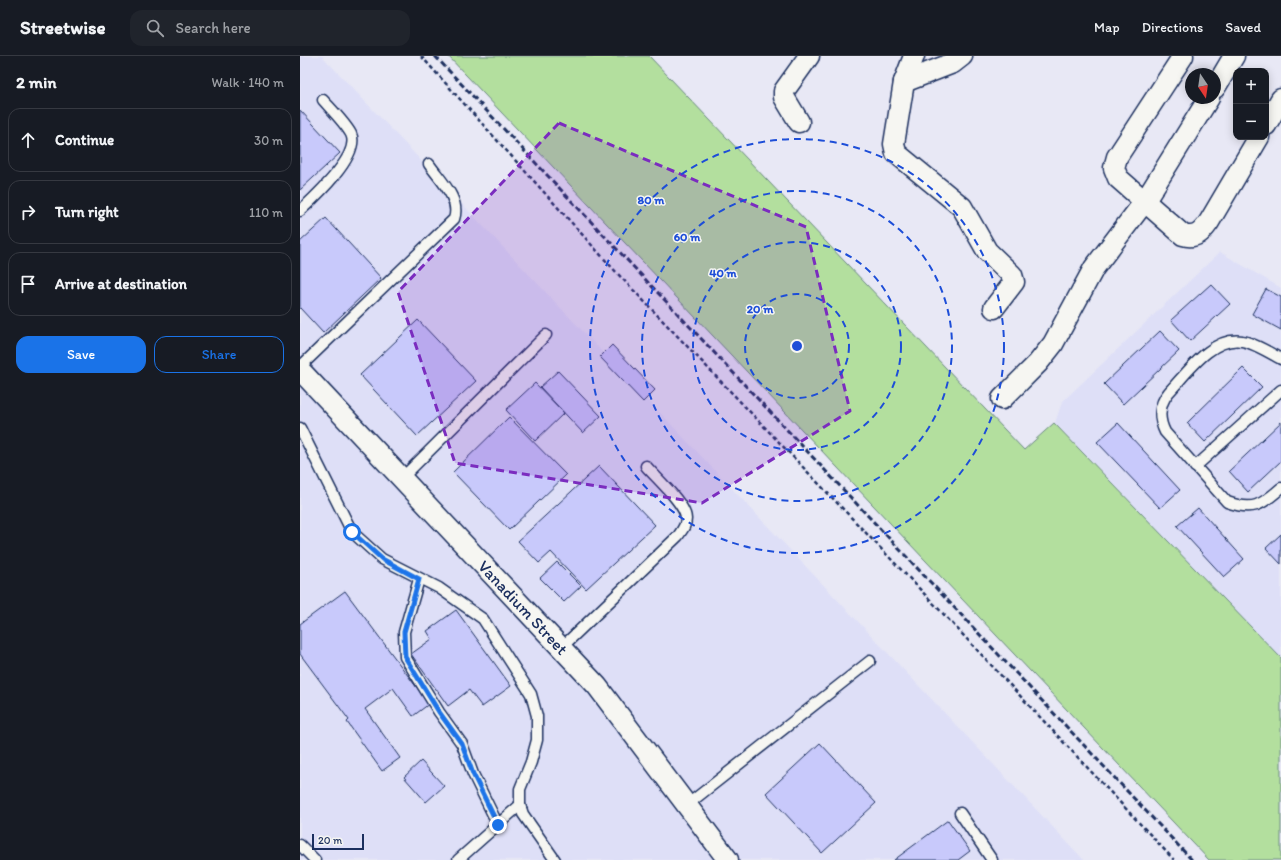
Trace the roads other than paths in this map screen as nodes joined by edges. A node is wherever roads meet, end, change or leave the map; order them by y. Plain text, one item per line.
1 (809, 56) edge
2 (914, 56) edge
3 (962, 56) edge
4 (1183, 56) edge
5 (1234, 56) edge
6 (1221, 78) edge
7 (904, 82) junction
8 (1281, 99) edge
9 (323, 100) dead end
10 (1205, 104) edge
11 (1269, 120) edge
12 (799, 122) dead end
13 (1257, 140) edge
14 (429, 164) dead end
15 (1145, 201) junction
16 (300, 211) edge
17 (994, 308) dead end
18 (546, 335) dead end
19 (1281, 359) edge
20 (300, 368) edge
21 (1281, 390) edge
22 (1002, 399) dead end
23 (302, 435) edge
24 (646, 466) dead end
25 (1195, 467) junction
26 (402, 478) junction
27 (1281, 488) edge
28 (419, 579) junction
29 (561, 648) junction
30 (870, 661) dead end
31 (687, 804) junction
32 (520, 805) junction
33 (960, 813) dead end
34 (498, 825) junction
35 (300, 845) edge
36 (315, 860) edge
37 (458, 860) edge
38 (555, 860) edge
39 (728, 860) edge
40 (992, 860) edge

1 - 12 street
2 - 7 street
3 - 7 street
4 - 15 street
5 - 6 street
7 - 17 street
8 - 11 street
9 - 16 lane
10 - 15 street
13 - 15 street
14 - 20 lane
15 - 22 street
18 - 26 lane
19 - 25 lane
20 - 26 street, Vanadium Street
21 - 25 lane
23 - 28 lane
24 - 29 lane
25 - 27 lane
26 - 29 street, Vanadium Street
28 - 32 lane
28 - 34 lane
29 - 31 street, Vanadium Street
30 - 31 lane
31 - 39 street, Vanadium Street
32 - 34 lane
32 - 38 lane
33 - 40 lane
34 - 37 lane
35 - 36 lane

